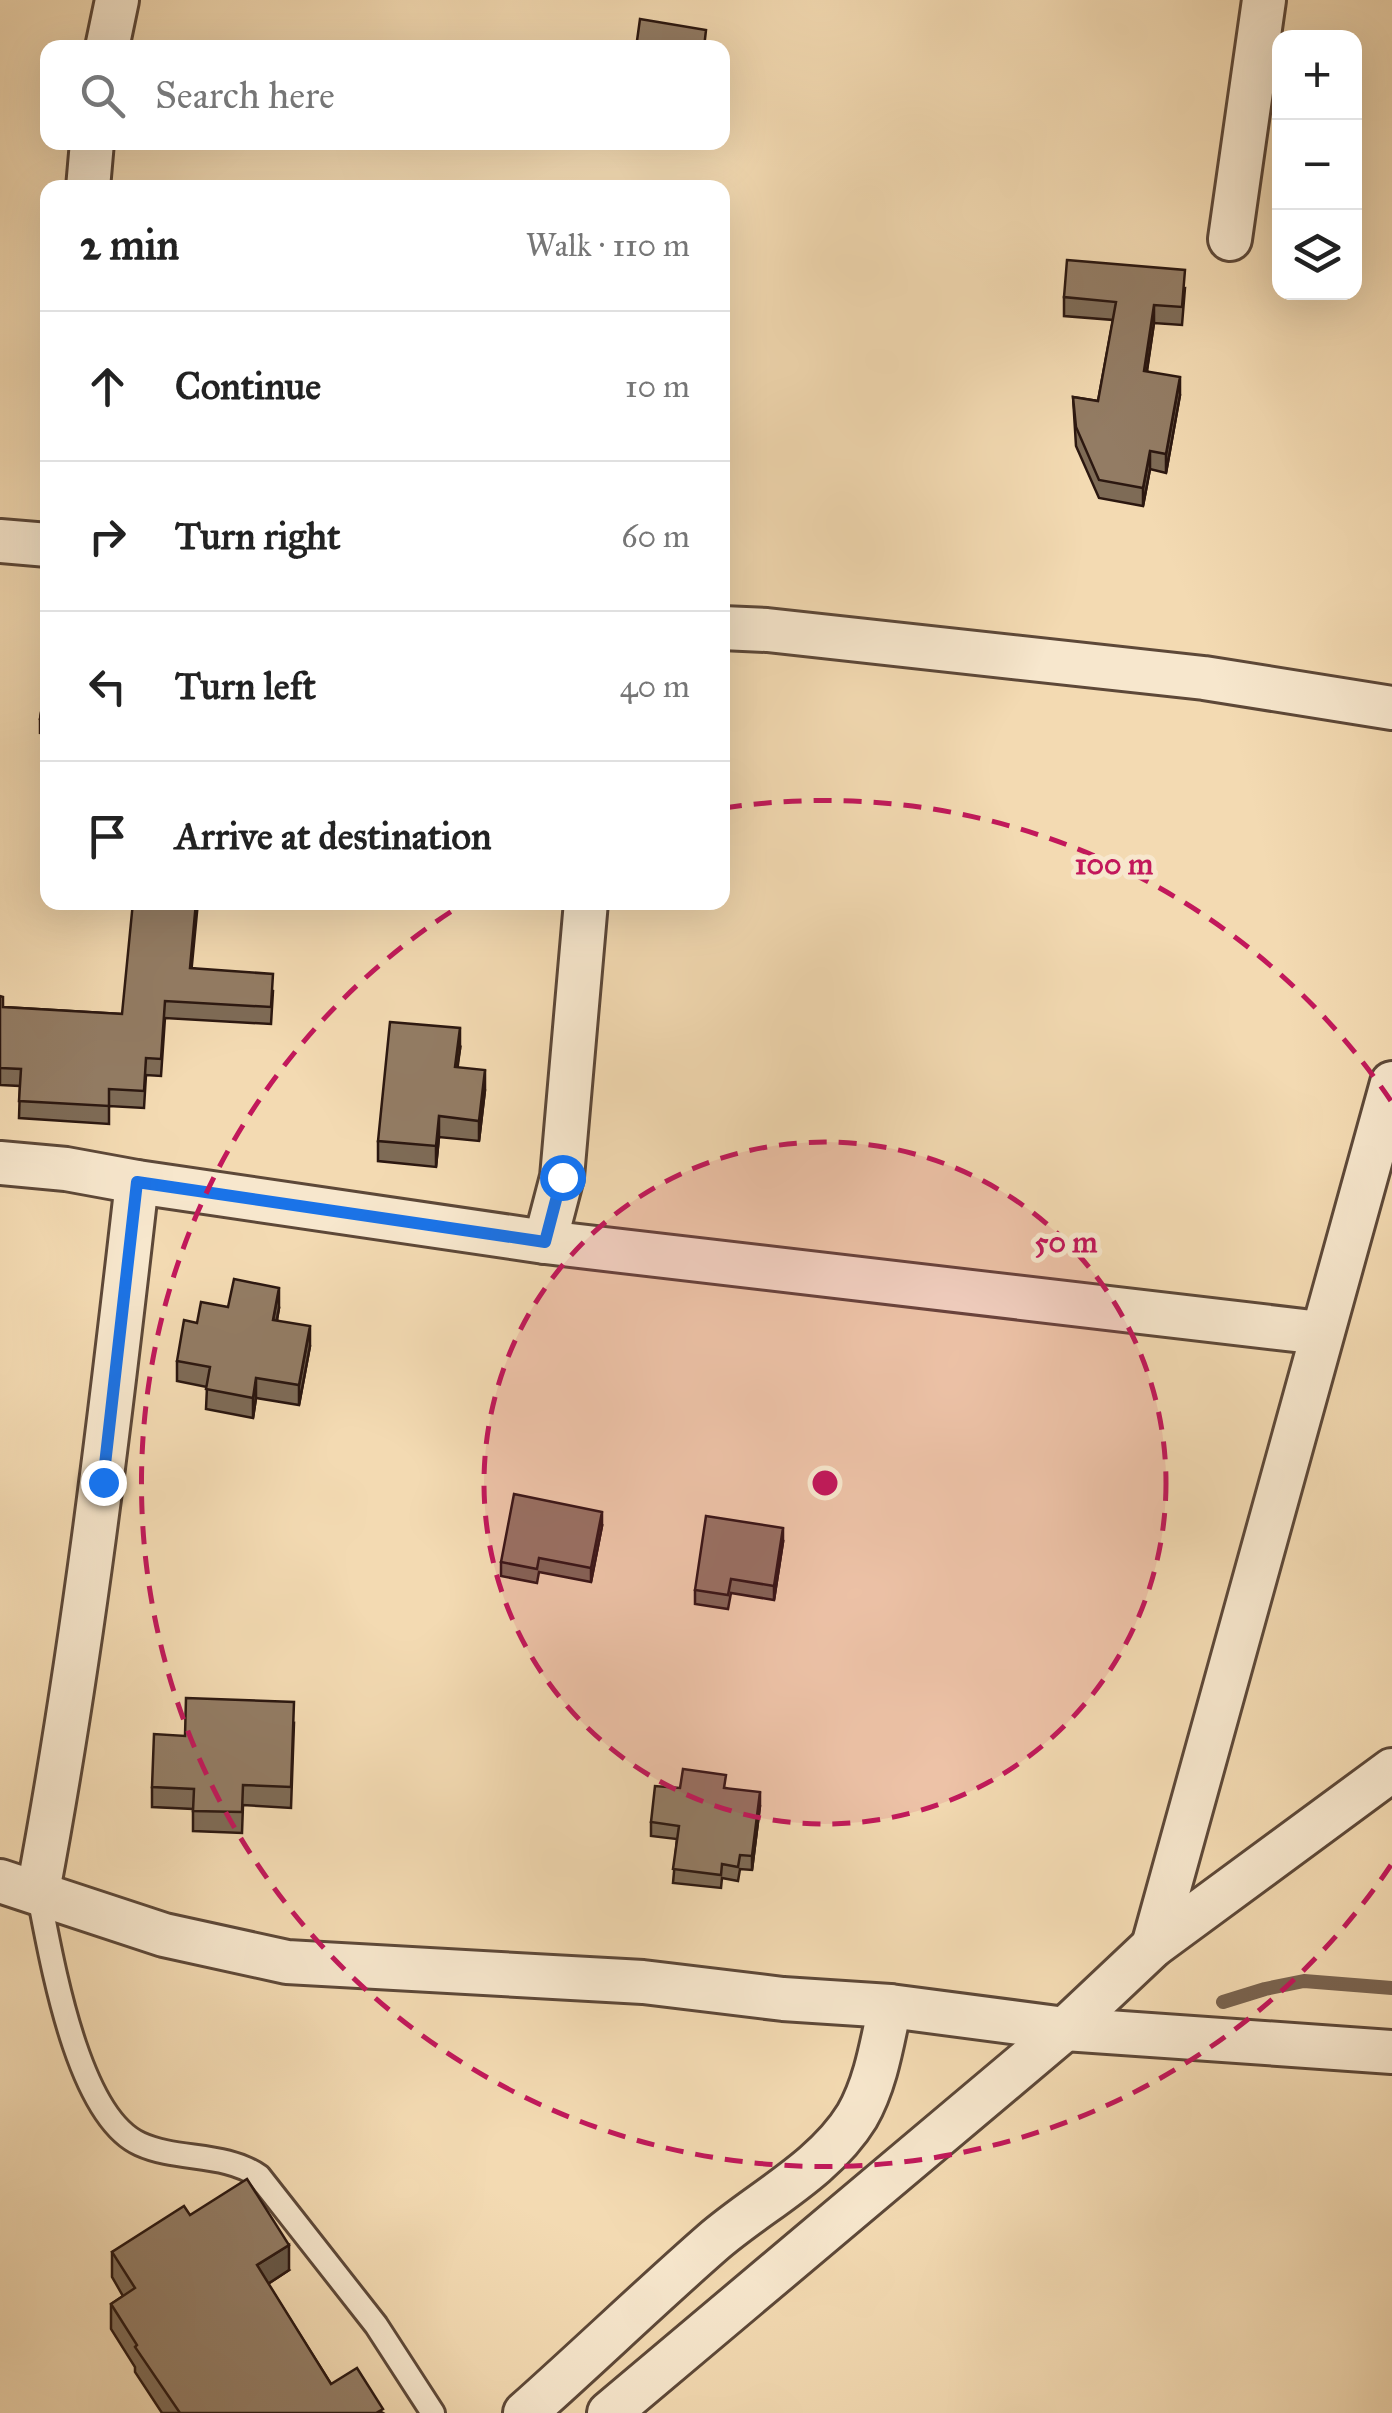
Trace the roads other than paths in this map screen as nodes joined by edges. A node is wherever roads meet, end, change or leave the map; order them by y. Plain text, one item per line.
1 (117, 0) edge
2 (1264, 0) edge
3 (109, 40) edge
4 (91, 150) edge
5 (89, 180) edge
6 (1230, 239) dead end
7 (40, 535) edge
8 (0, 541) edge
9 (730, 628) edge
10 (1392, 708) edge
11 (585, 910) edge
12 (1392, 1082) edge
13 (0, 1163) edge
14 (137, 1182) junction
15 (545, 1242) junction
16 (1321, 1333) junction
17 (1392, 1770) edge
18 (19, 1886) edge
19 (1152, 1946) junction
20 (890, 2006) junction
21 (1066, 2028) junction
22 (1392, 2052) edge
23 (433, 2413) edge
24 (525, 2413) edge
25 (609, 2413) edge

1 - 3 street
2 - 6 street
4 - 5 street
7 - 8 street
9 - 10 street
11 - 15 street
12 - 16 street
13 - 14 street
14 - 15 street
14 - 18 street
15 - 16 street
16 - 19 street
17 - 19 street
18 - 20 street
18 - 23 lane
19 - 21 street
20 - 21 street
20 - 24 street
21 - 22 street
21 - 25 street

